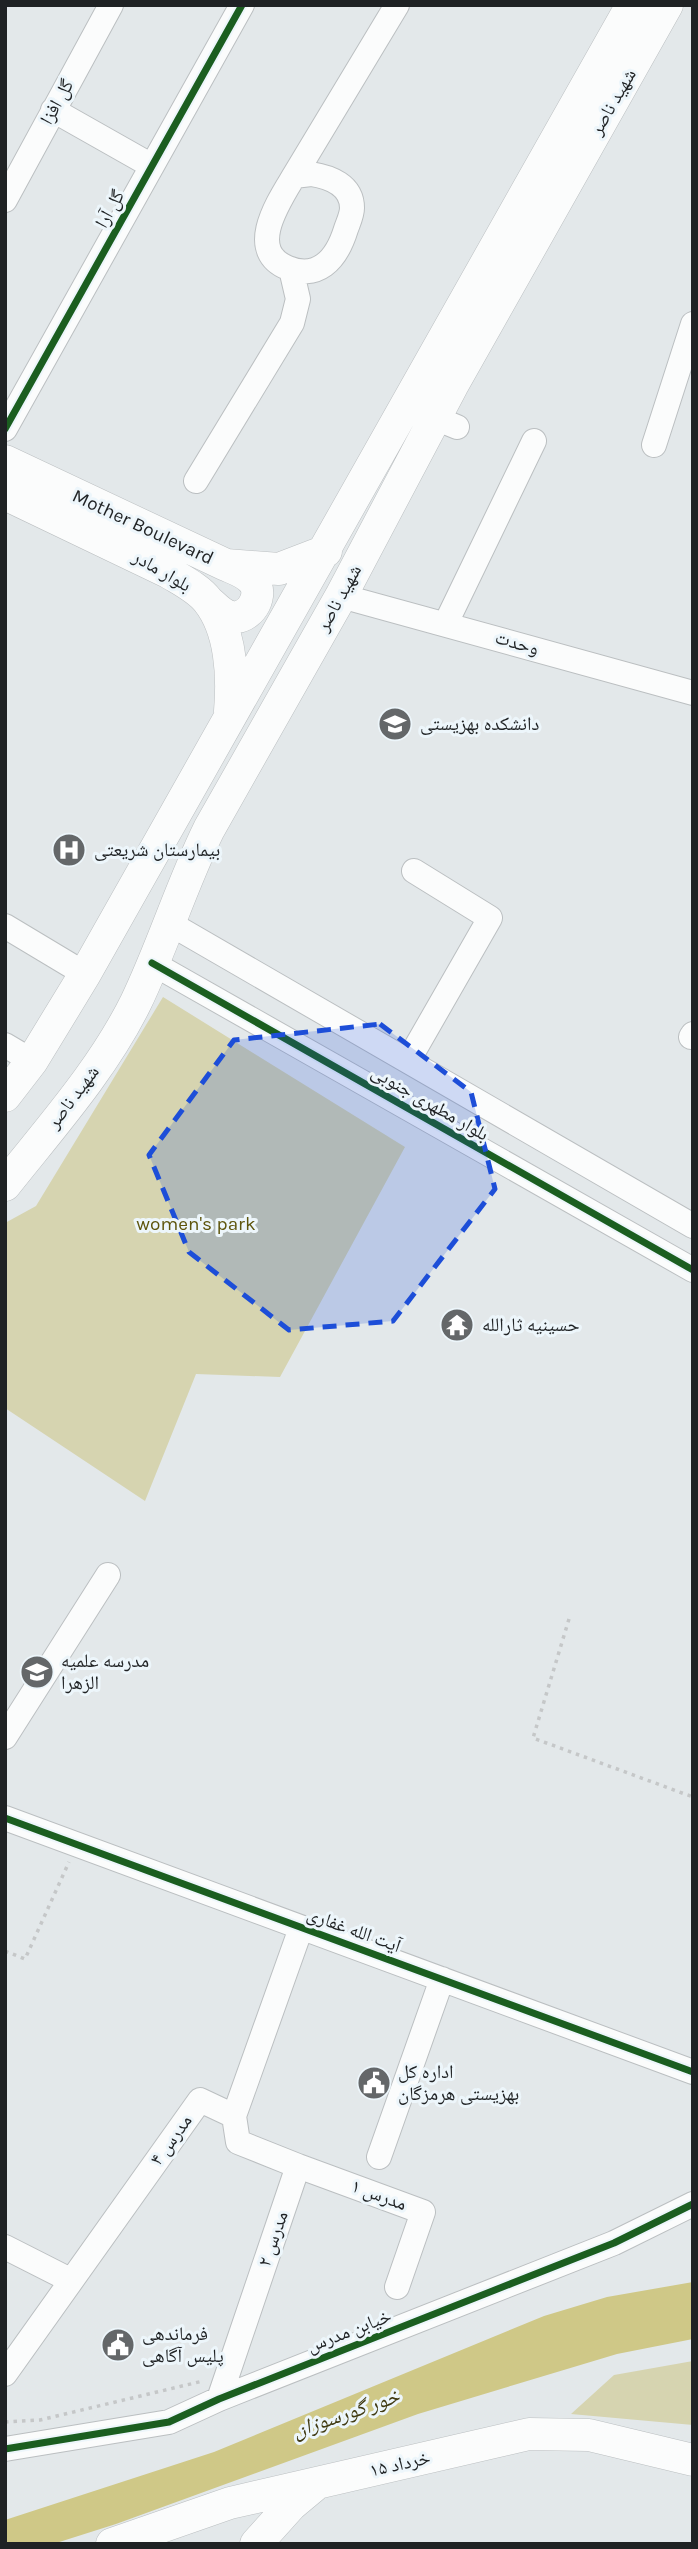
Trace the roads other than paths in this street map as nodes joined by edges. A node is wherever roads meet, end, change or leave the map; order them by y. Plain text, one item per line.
1 (111, 5) edge
2 (242, 5) edge
3 (397, 5) edge
4 (632, 5) edge
5 (667, 5) edge
6 (53, 110) junction
7 (152, 166) junction
8 (12, 170) edge
9 (294, 176) junction
10 (5, 200) edge
11 (291, 269) junction
12 (693, 324) edge
13 (424, 371) junction
14 (452, 386) junction
15 (5, 429) edge
16 (534, 441) dead end
17 (654, 445) dead end
18 (5, 461) edge
19 (197, 481) dead end
20 (5, 494) edge
21 (326, 551) junction
22 (226, 565) junction
23 (341, 596) junction
24 (208, 601) junction
25 (446, 624) junction
26 (693, 692) edge
27 (230, 715) junction
28 (414, 871) dead end
29 (169, 923) junction
30 (5, 926) edge
31 (152, 962) junction
32 (85, 974) junction
33 (18, 1053) edge
34 (408, 1061) junction
35 (5, 1097) edge
36 (485, 1106) junction
37 (466, 1141) junction
38 (5, 1185) edge
39 (693, 1226) edge
40 (693, 1270) edge
41 (108, 1575) dead end
42 (5, 1737) edge
43 (5, 1818) edge
44 (301, 1928) junction
45 (442, 1979) junction
46 (693, 2072) edge
47 (234, 2116) junction
48 (379, 2157) dead end
49 (298, 2166) junction
50 (693, 2204) edge
51 (5, 2247) edge
52 (70, 2280) junction
53 (397, 2287) dead end
54 (5, 2374) edge
55 (222, 2388) junction
56 (5, 2449) edge
57 (693, 2460) edge
58 (319, 2482) junction
59 (112, 2544) edge
60 (256, 2544) edge

1 - 6 street, گل افزا
2 - 7 street, گل آرا
3 - 9 street
4 - 13 main road, شهید ناصر
5 - 14 main road, شهید ناصر
6 - 7 street
6 - 8 street, گل افزا
7 - 15 street, گل آرا
8 - 10 street, گل افزا
9 - 11 street
9 - 11 street
11 - 19 street
12 - 17 street
13 - 14 main road
13 - 21 main road, شهید ناصر
14 - 23 main road, شهید ناصر
16 - 25 street
18 - 22 main road, Mother Boulevard
20 - 24 main road, بلوار مادر
21 - 22 main road, Mother Boulevard
21 - 27 main road, شهید ناصر
22 - 24 main road
23 - 25 street, وحدت
23 - 29 main road, شهید ناصر
24 - 27 main road, بلوار مادر
25 - 26 street, وحدت
27 - 32 main road, شهید ناصر
28 - 34 street
29 - 31 main road, شهید ناصر
29 - 34 street, بلوار مطهری جنوبی
30 - 32 street
31 - 37 street, بلوار مطهری جنوبی
31 - 38 main road, شهید ناصر
32 - 33 main road, شهید ناصر
33 - 35 main road, شهید ناصر
34 - 36 street, بلوار مطهری جنوبی
36 - 37 street
36 - 39 street, بلوار مطهری جنوبی
37 - 40 street, بلوار مطهری جنوبی
41 - 42 street
43 - 44 street, آیت الله غفاری
44 - 45 street, آیت الله غفاری
44 - 47 street
45 - 46 street, آیت الله غفاری
45 - 48 street
47 - 49 street
47 - 52 street, مدرس ۴
49 - 53 street, مدرس ۱
49 - 55 street, مدرس ۲
50 - 55 street, خیابن مدرس
51 - 52 street
52 - 54 street, مدرس ۴
55 - 56 street, خیابن مدرس
57 - 58 main road, ۱۵ خرداد
58 - 59 main road, ۱۵ خرداد
58 - 60 main road

